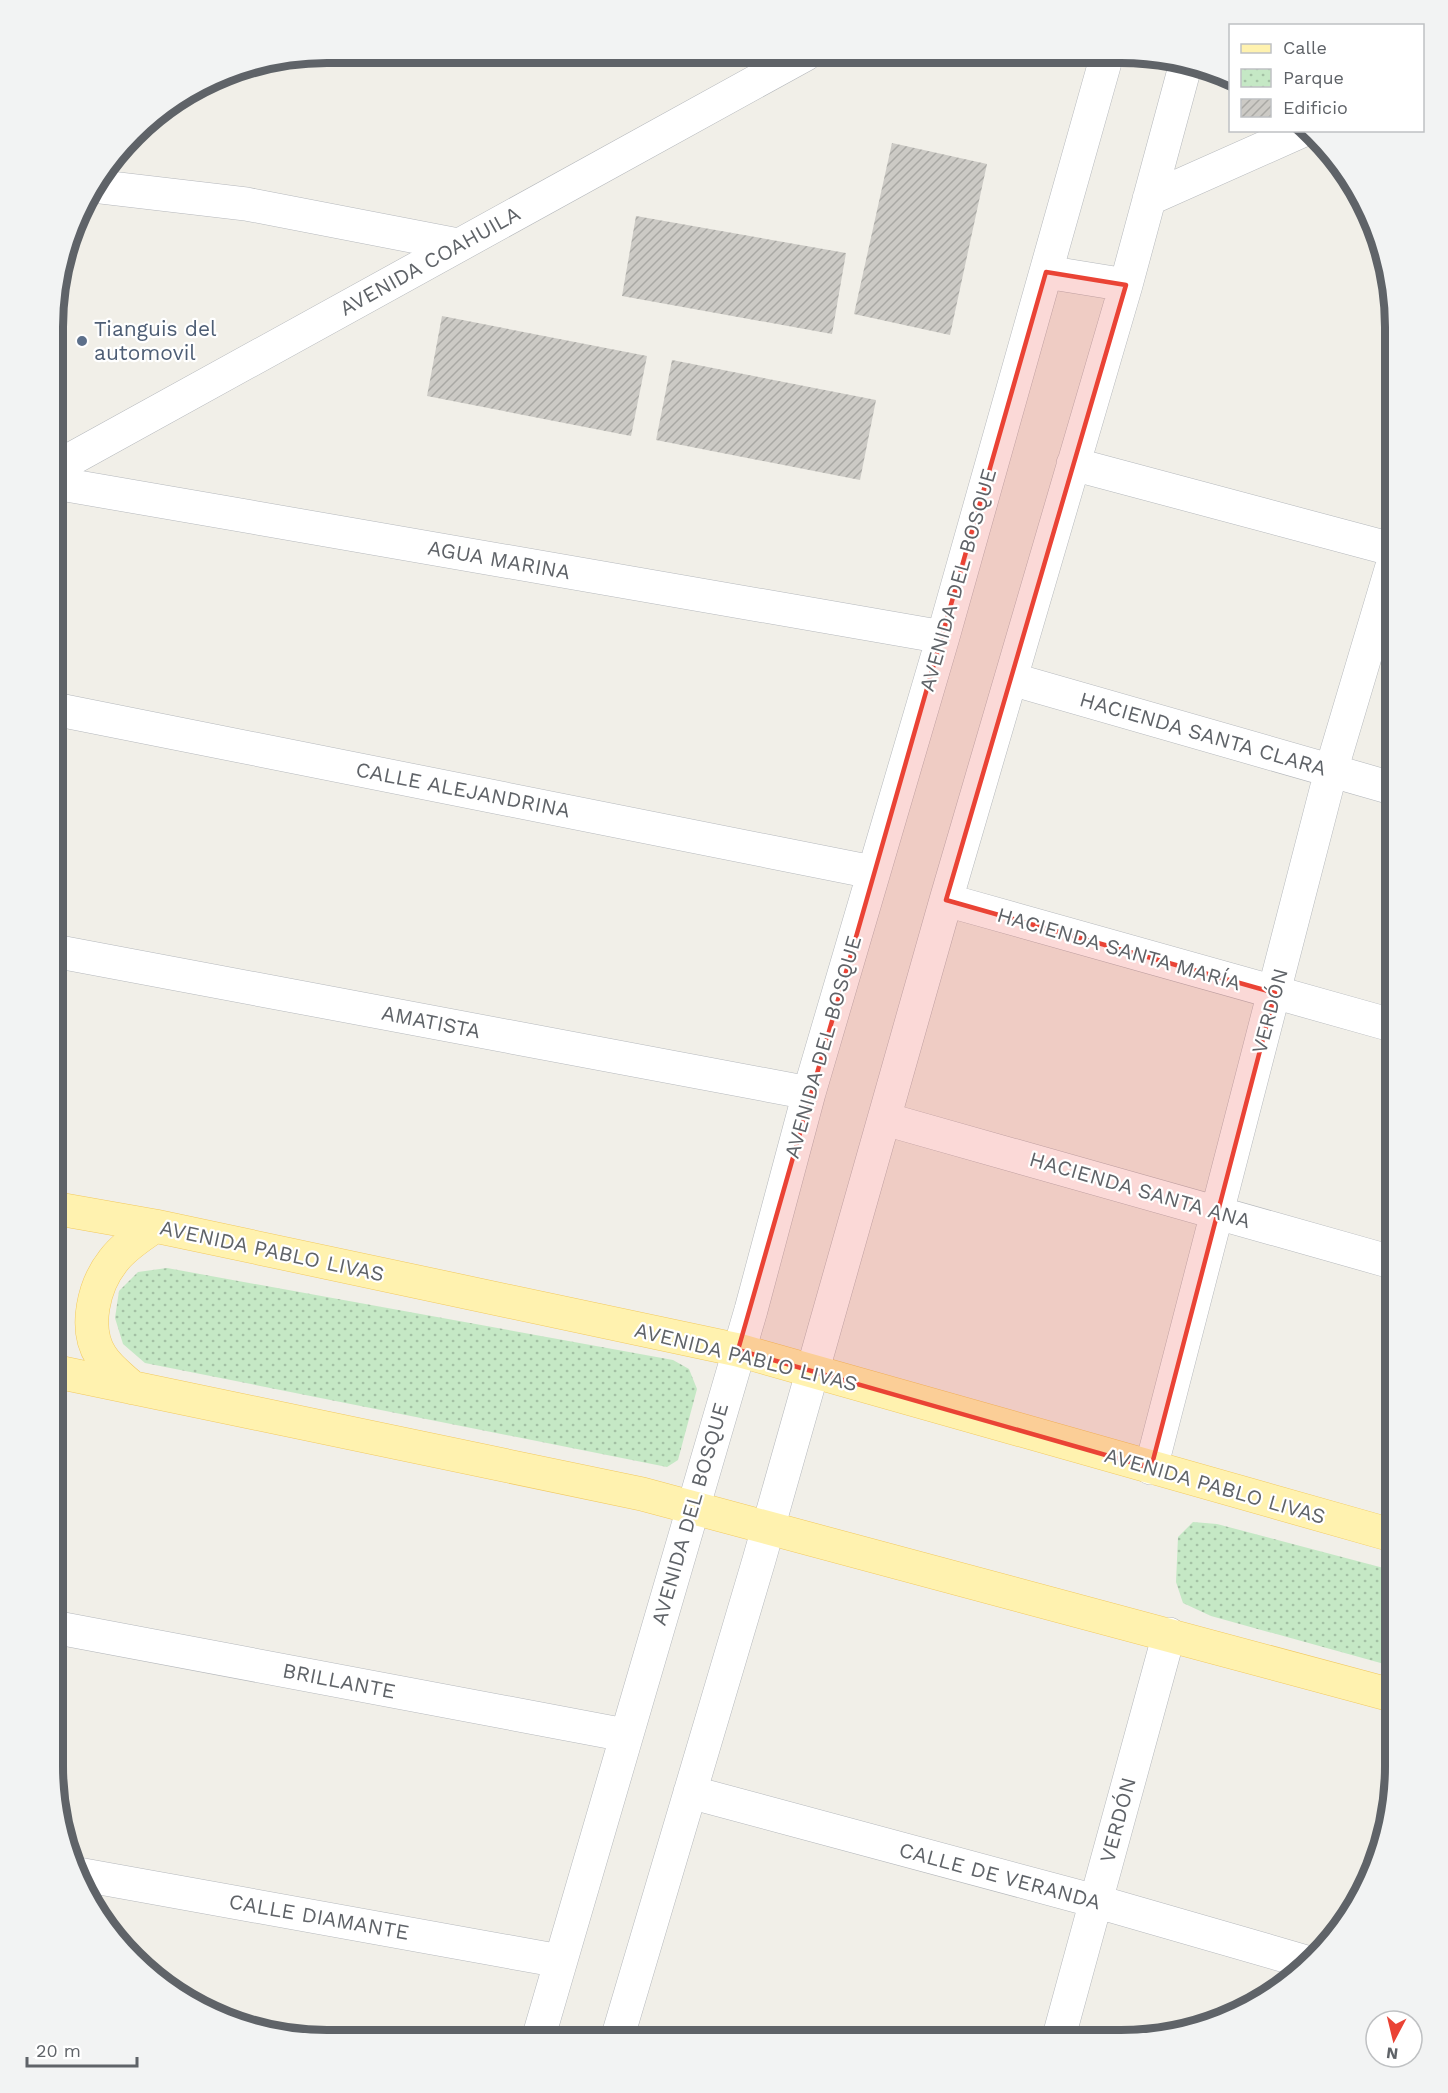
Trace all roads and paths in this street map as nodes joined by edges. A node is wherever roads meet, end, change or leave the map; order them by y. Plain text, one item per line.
1 (790, 63) edge
2 (1105, 63) edge
3 (1184, 71) edge
4 (1299, 132) edge
5 (104, 187) edge
6 (1149, 199) junction
7 (458, 245) junction
8 (1046, 272) junction
9 (1126, 285) junction
10 (63, 464) edge
11 (1073, 464) junction
12 (63, 484) edge
13 (1385, 547) edge
14 (1385, 589) edge
15 (943, 637) junction
16 (1011, 679) junction
17 (63, 712) edge
18 (1330, 771) junction
19 (1385, 786) edge
20 (872, 872) junction
21 (946, 900) junction
22 (63, 953) edge
23 (1275, 993) junction
24 (1385, 1023) edge
25 (809, 1093) junction
26 (885, 1119) junction
27 (63, 1210) edge
28 (1216, 1211) junction
29 (155, 1226) junction
30 (1385, 1260) edge
31 (738, 1350) junction
32 (813, 1372) junction
33 (63, 1373) edge
34 (133, 1388) junction
35 (1151, 1468) junction
36 (692, 1507) junction
37 (769, 1526) junction
38 (1385, 1533) edge
39 (63, 1629) edge
40 (1169, 1634) junction
41 (1385, 1693) edge
42 (625, 1735) junction
43 (690, 1792) junction
44 (87, 1876) edge
45 (1095, 1901) junction
46 (560, 1960) junction
47 (1300, 1960) edge
48 (541, 2030) edge
49 (620, 2030) edge
50 (1061, 2030) edge

1 - 7 street, AVENIDA COAHUILA
2 - 8 street, AVENIDA DEL BOSQUE
3 - 6 street
4 - 6 street
5 - 7 street
6 - 9 street
7 - 10 street, AVENIDA COAHUILA
8 - 9 street
8 - 15 street, AVENIDA DEL BOSQUE
9 - 11 street
11 - 13 street
11 - 16 street
12 - 15 street, AGUA MARINA
14 - 18 street, VERDÓN
15 - 20 street, AVENIDA DEL BOSQUE
16 - 18 street, HACIENDA SANTA CLARA
16 - 21 street
17 - 20 street, CALLE ALEJANDRINA
18 - 19 street, HACIENDA SANTA CLARA
18 - 23 street, VERDÓN
20 - 25 street, AVENIDA DEL BOSQUE
21 - 23 street, HACIENDA SANTA MARÍA
21 - 26 street
22 - 25 street, AMATISTA
23 - 24 street, HACIENDA SANTA MARÍA
23 - 28 street, VERDÓN
25 - 31 street, AVENIDA DEL BOSQUE
26 - 28 street, HACIENDA SANTA ANA
26 - 32 street
27 - 29 main road, AVENIDA PABLO LIVAS
28 - 30 street, HACIENDA SANTA ANA
28 - 35 street, VERDÓN
29 - 31 main road, AVENIDA PABLO LIVAS
29 - 34 main road
31 - 32 main road, AVENIDA PABLO LIVAS
31 - 36 street, AVENIDA DEL BOSQUE
32 - 35 main road, AVENIDA PABLO LIVAS
32 - 37 street
33 - 34 main road
34 - 36 main road
35 - 38 main road, AVENIDA PABLO LIVAS
36 - 37 main road
36 - 42 street, AVENIDA DEL BOSQUE
37 - 40 main road
37 - 43 street
39 - 42 street, BRILLANTE
40 - 41 main road
40 - 45 street, VERDÓN
42 - 46 street, AVENIDA DEL BOSQUE
43 - 45 street, CALLE DE VERANDA
43 - 49 street
44 - 46 street, CALLE DIAMANTE
45 - 47 street, CALLE DE VERANDA
45 - 50 street, VERDÓN
46 - 48 street, AVENIDA DEL BOSQUE

